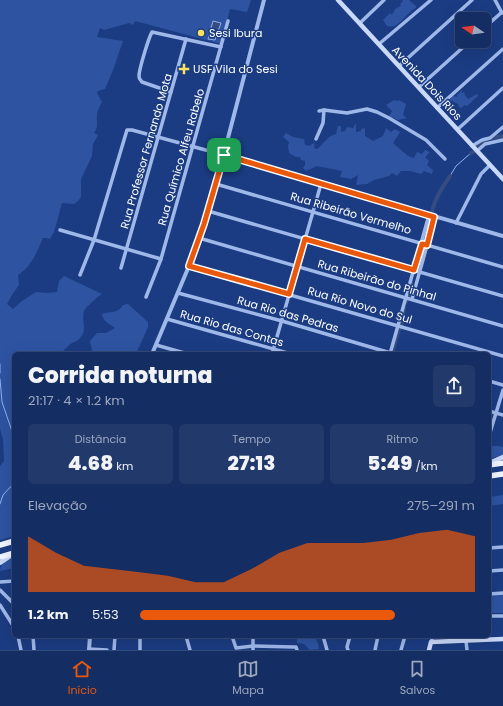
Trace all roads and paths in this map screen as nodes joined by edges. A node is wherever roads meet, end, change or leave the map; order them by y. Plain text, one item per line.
1 (264, 0) edge
2 (338, 0) edge
3 (431, 0) edge
4 (472, 0) edge
5 (495, 0) edge
6 (382, 1) edge
7 (502, 13) edge
8 (228, 21) dead end
9 (491, 22) edge
10 (360, 23) junction
11 (186, 39) junction
12 (379, 44) junction
13 (221, 47) junction
14 (462, 48) edge
15 (503, 49) edge
16 (399, 66) junction
17 (419, 87) junction
18 (503, 88) edge
19 (171, 92) junction
20 (437, 108) junction
21 (324, 110) junction
22 (319, 111) dead end
23 (503, 126) edge
24 (458, 129) junction
25 (159, 138) junction
26 (316, 139) dead end
27 (503, 140) edge
28 (194, 146) junction
29 (472, 146) junction
30 (477, 151) junction
31 (224, 155) junction
32 (445, 159) dead end
33 (490, 165) junction
34 (503, 179) edge
35 (216, 184) junction
36 (321, 184) junction
37 (208, 211) junction
38 (313, 211) junction
39 (432, 216) junction
40 (456, 223) junction
41 (60, 230) dead end
42 (503, 236) edge
43 (199, 238) junction
44 (305, 239) junction
45 (94, 240) junction
46 (424, 244) junction
47 (128, 249) junction
48 (161, 259) junction
49 (189, 266) junction
50 (297, 266) junction
51 (503, 266) edge
52 (121, 268) dead end
53 (416, 271) junction
54 (80, 275) dead end
55 (178, 293) junction
56 (289, 294) junction
57 (503, 296) edge
58 (146, 297) dead end
59 (409, 298) junction
60 (167, 319) junction
61 (282, 321) junction
62 (400, 326) junction
63 (503, 326) edge
64 (156, 345) junction
65 (274, 349) junction
66 (153, 352) edge
67 (181, 352) edge
68 (273, 352) edge
69 (284, 352) edge
70 (384, 352) edge
71 (392, 352) edge
72 (489, 352) edge
73 (491, 353) edge
74 (503, 356) edge
75 (491, 382) edge
76 (503, 385) edge
77 (503, 390) edge
78 (491, 412) edge
79 (496, 413) junction
80 (503, 415) edge
81 (491, 429) edge
82 (503, 457) edge
83 (491, 463) edge
84 (503, 463) edge
85 (491, 464) edge
86 (503, 474) edge
87 (491, 476) edge
88 (12, 542) edge
89 (0, 545) edge
90 (503, 547) edge
91 (491, 548) edge
92 (12, 554) edge
93 (12, 554) edge
94 (0, 557) edge
95 (0, 563) edge
96 (503, 570) edge
97 (491, 571) edge
98 (12, 581) edge
99 (0, 582) edge
100 (0, 590) edge
101 (503, 593) edge
102 (491, 594) edge
103 (12, 602) edge
104 (0, 605) edge
105 (491, 616) edge
106 (503, 616) edge
107 (12, 624) edge
108 (18, 638) edge
109 (33, 638) edge
110 (90, 638) edge
111 (115, 638) edge
112 (140, 638) edge
113 (187, 638) edge
114 (233, 638) edge
115 (324, 638) edge
116 (350, 638) edge
117 (378, 638) edge
118 (404, 638) edge
119 (432, 638) edge
120 (489, 638) edge
121 (503, 639) edge
122 (466, 641) junction
123 (431, 642) junction
124 (253, 648) edge
125 (237, 649) edge
126 (297, 649) edge
127 (347, 649) edge
128 (21, 650) edge
129 (34, 650) edge
130 (89, 650) edge
131 (107, 650) edge
132 (114, 650) edge
133 (140, 650) edge
134 (190, 650) edge
135 (327, 650) edge
136 (375, 650) edge
137 (401, 650) edge
138 (429, 650) edge
139 (467, 650) edge

1 - 31 street
2 - 10 main road, Avenida Dois Rios
3 - 12 street
4 - 16 street
5 - 7 street
6 - 10 street
7 - 9 street
8 - 13 street, Rua Químico Alfeu Rabelo
10 - 12 main road, Avenida Dois Rios
11 - 13 street
11 - 19 street, Rua Professor Fernando Mota
11 - 19 street
12 - 16 main road, Avenida Dois Rios
13 - 28 street, Rua Químico Alfeu Rabelo
14 - 17 street
15 - 20 street
16 - 17 main road, Avenida Dois Rios
17 - 20 main road, Avenida Dois Rios
18 - 24 street
19 - 25 street, Rua Professor Fernando Mota
20 - 24 main road, Avenida Dois Rios
21 - 22 street
21 - 26 street
21 - 32 street
23 - 29 street
24 - 29 main road, Avenida Dois Rios
25 - 28 street
25 - 45 street
25 - 47 street, Rua Professor Fernando Mota
27 - 30 street
28 - 31 street
28 - 48 street, Rua Químico Alfeu Rabelo
29 - 30 main road, Avenida Dois Rios
30 - 33 main road, Avenida Dois Rios
31 - 35 street
31 - 36 street
33 - 34 main road, Avenida Dois Rios
33 - 40 street
35 - 37 street
35 - 38 street, Rua Ribeirão Vermelho
36 - 38 street
36 - 39 street
37 - 43 street
37 - 44 street
38 - 44 street
38 - 46 street, Rua Ribeirão Vermelho
39 - 40 street
39 - 46 street
40 - 42 street
41 - 45 street
43 - 49 street
43 - 50 street, Rua Ribeirão do Pinhal
44 - 50 street
44 - 53 street
45 - 47 street
45 - 54 street
46 - 51 street, Rua Ribeirão Vermelho
46 - 53 street
47 - 48 street
47 - 52 street, Rua Professor Fernando Mota
48 - 58 street, Rua Químico Alfeu Rabelo
49 - 55 street
49 - 56 street, Rua Rio Novo do Sul
50 - 56 street
50 - 59 street, Rua Ribeirão do Pinhal
53 - 57 street
53 - 59 street
55 - 60 street
55 - 61 street, Rua Rio das Pedras
56 - 61 street
56 - 62 street, Rua Rio Novo do Sul
59 - 62 street
59 - 63 street, Rua Ribeirão do Pinhal
60 - 64 street
60 - 65 street, Rua Rio das Contas
61 - 65 street
61 - 70 street, Rua Rio das Pedras
62 - 71 street
62 - 72 street, Rua Rio Novo do Sul
64 - 66 street
64 - 67 street
65 - 68 street
65 - 69 street, Rua Rio das Contas
73 - 74 street, Rua Rio Novo do Sul
75 - 76 street
77 - 79 street
78 - 79 street
79 - 80 street
79 - 81 street
82 - 83 main road
84 - 85 highway
86 - 87 highway
88 - 89 highway
90 - 91 street
92 - 94 highway
93 - 95 main road
96 - 97 street
98 - 99 street
100 - 103 street
101 - 102 street
104 - 107 street
105 - 106 street
108 - 128 street
109 - 129 street
110 - 130 street
111 - 132 street
112 - 133 street
113 - 134 street
114 - 125 street
115 - 135 street
116 - 127 street
117 - 136 street
118 - 137 street
119 - 123 street
120 - 121 main road
120 - 122 main road
122 - 123 main road
122 - 139 street
123 - 138 main road
124 - 125 street
124 - 126 street
130 - 131 street

